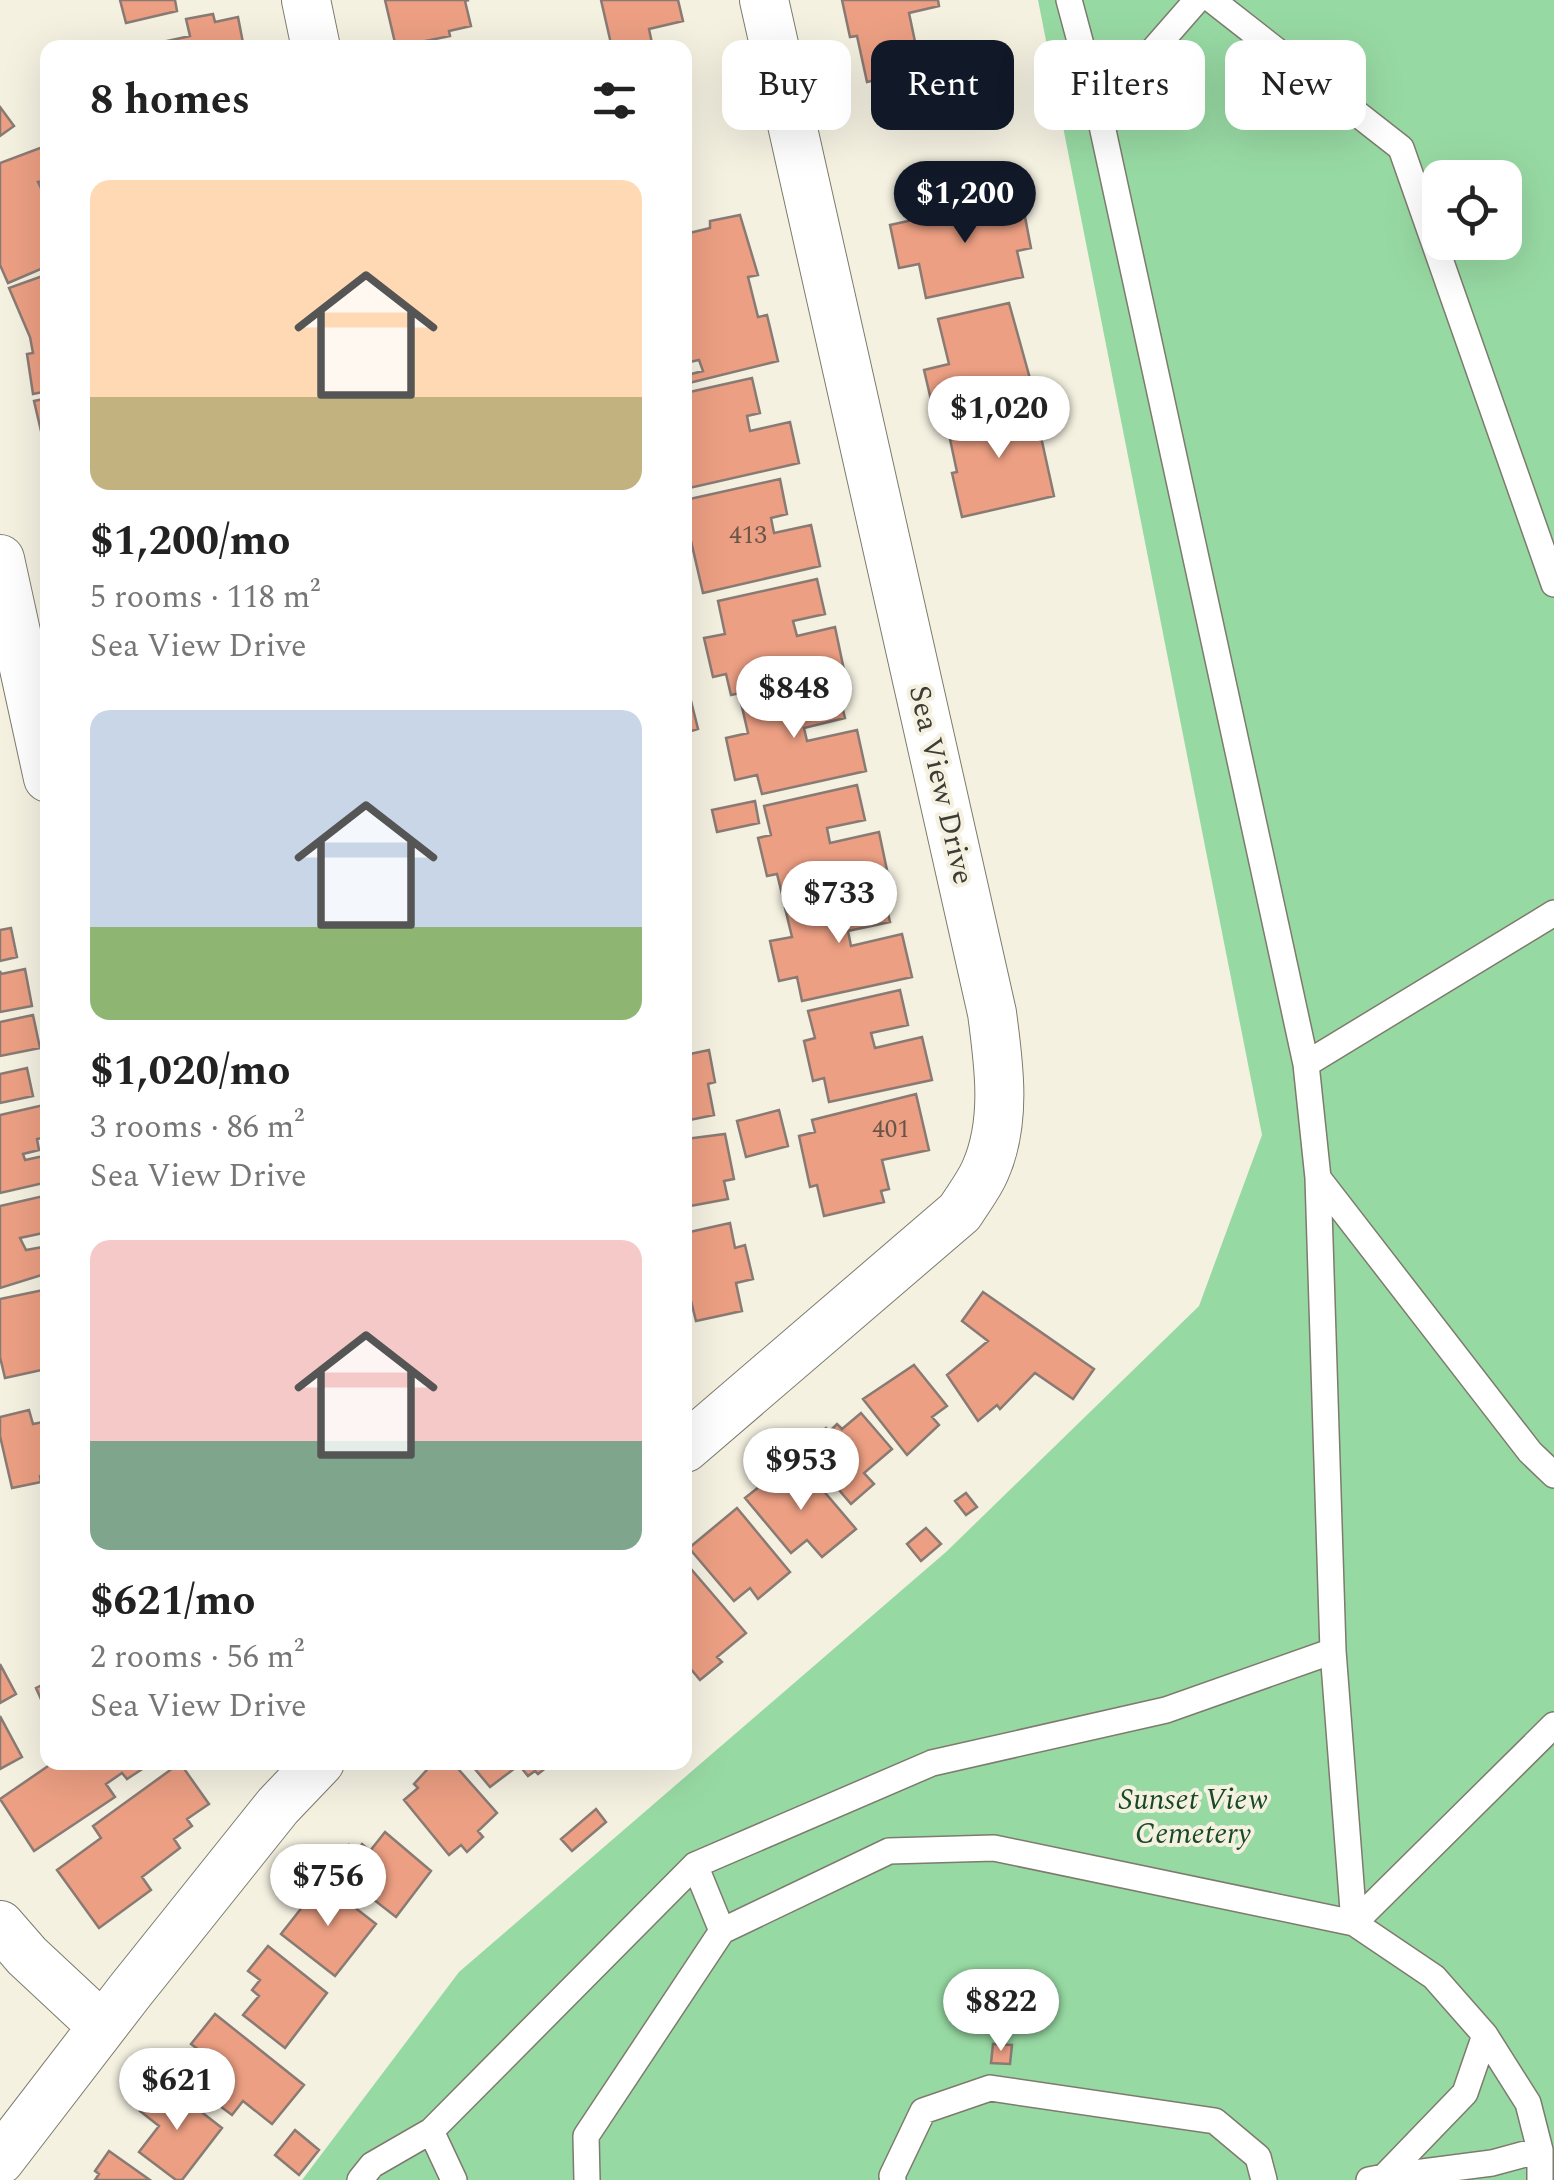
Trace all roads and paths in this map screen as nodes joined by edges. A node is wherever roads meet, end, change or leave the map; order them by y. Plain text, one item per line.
1 (306, 0) edge
2 (764, 0) edge
3 (1069, 0) edge
4 (1197, 0) edge
5 (1212, 0) edge
6 (314, 40) edge
7 (1080, 40) edge
8 (1162, 40) edge
9 (1103, 130) edge
10 (0, 559) edge
11 (1554, 584) edge
12 (40, 742) edge
13 (1554, 912) edge
14 (1306, 1064) junction
15 (1318, 1178) junction
16 (692, 1442) edge
17 (1554, 1474) edge
18 (1333, 1650) junction
19 (1554, 1725) edge
20 (307, 1770) edge
21 (695, 1865) junction
22 (1354, 1923) junction
23 (0, 1925) edge
24 (722, 1931) junction
25 (102, 2026) junction
26 (1485, 2034) junction
27 (1528, 2102) junction
28 (1554, 2102) edge
29 (431, 2130) junction
30 (1540, 2150) junction
31 (0, 2160) edge
32 (1376, 2178) edge
33 (360, 2180) edge
34 (454, 2180) edge
35 (588, 2180) edge
36 (893, 2180) edge
37 (1264, 2180) edge
38 (1540, 2180) edge

1 - 6 street
2 - 16 street, Sea View Drive
3 - 7 lane
4 - 8 lane
5 - 11 lane
9 - 14 lane
10 - 12 street
13 - 14 lane
14 - 15 lane
15 - 17 lane
15 - 18 lane
18 - 21 lane
18 - 22 lane
19 - 22 lane
20 - 25 street
21 - 24 lane
21 - 29 lane
22 - 24 lane
22 - 26 lane
23 - 25 street
24 - 35 lane
25 - 31 street
26 - 27 lane
26 - 32 lane
27 - 28 lane
27 - 30 lane
29 - 33 lane
29 - 34 lane
30 - 32 lane
30 - 38 lane
36 - 37 lane

